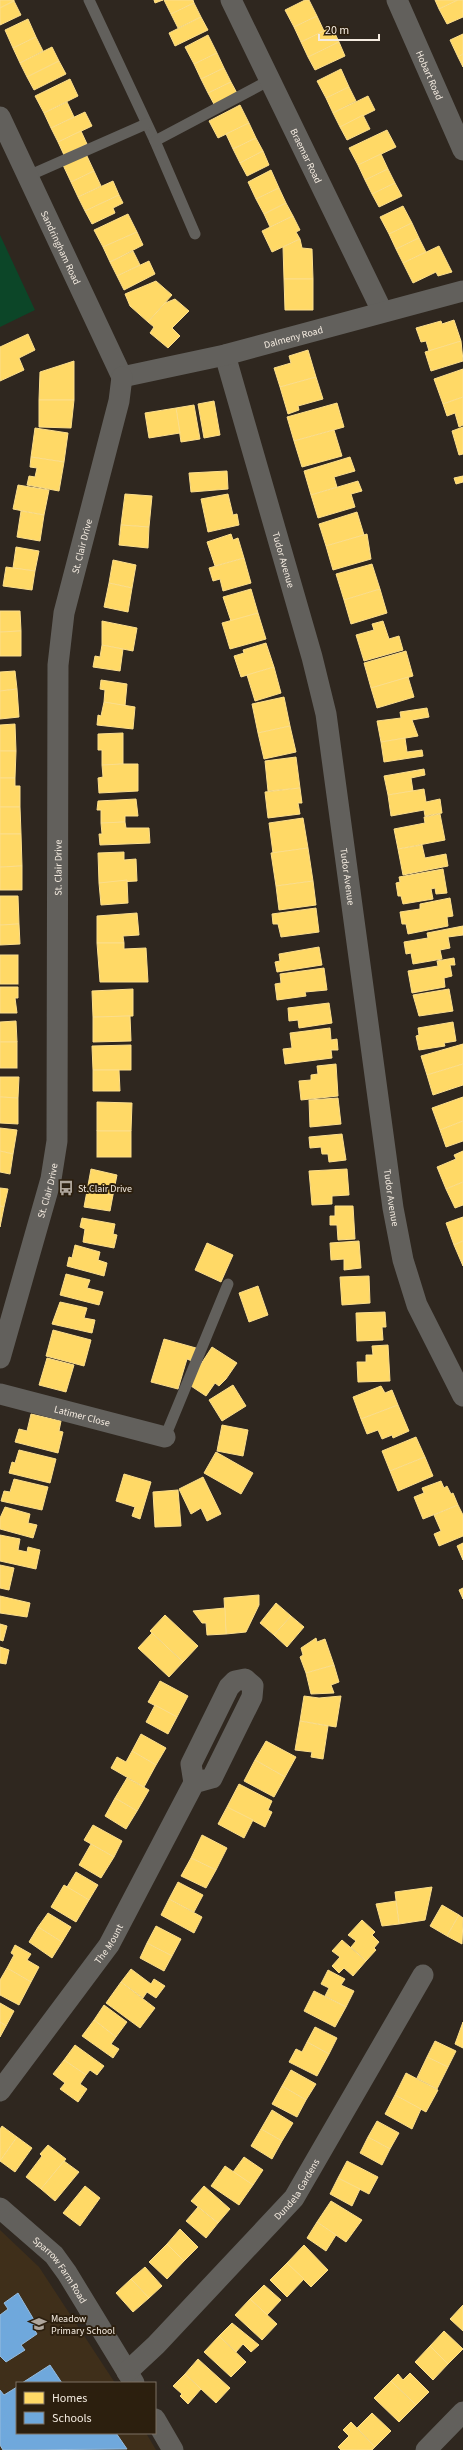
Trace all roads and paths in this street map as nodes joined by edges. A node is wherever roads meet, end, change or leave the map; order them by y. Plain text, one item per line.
1 (89, 0) edge
2 (231, 0) edge
3 (397, 0) edge
4 (270, 80) junction
5 (0, 117) edge
6 (146, 124) junction
7 (155, 141) junction
8 (463, 150) edge
9 (28, 176) junction
10 (195, 234) dead end
11 (463, 291) edge
12 (382, 311) junction
13 (225, 355) junction
14 (122, 377) junction
15 (228, 1284) dead end
16 (0, 1358) edge
17 (0, 1394) edge
18 (463, 1396) edge
19 (165, 1437) joint
20 (194, 1783) dead end
21 (422, 1975) dead end
22 (0, 2090) edge
23 (0, 2208) edge
24 (131, 2377) edge
25 (463, 2412) edge
26 (156, 2421) edge
27 (173, 2450) edge
28 (426, 2450) edge

1 - 6 lane
2 - 4 street, Braemar Road
3 - 8 street, Hobart Road
4 - 7 lane
4 - 12 street, Braemar Road
5 - 9 street, Sandringham Road
6 - 7 lane
6 - 9 lane
7 - 10 lane
9 - 14 street, Sandringham Road
11 - 12 street, Dalmeny Road
12 - 13 street, Dalmeny Road
13 - 14 street, Dalmeny Road
13 - 18 street, Tudor Avenue
14 - 16 street, St. Clair Drive
15 - 19 lane
17 - 19 street, Latimer Close
20 - 22 street, The Mount
21 - 24 street, Dundela Gardens
23 - 24 street, Sparrow Farm Road
25 - 28 street
26 - 27 street

